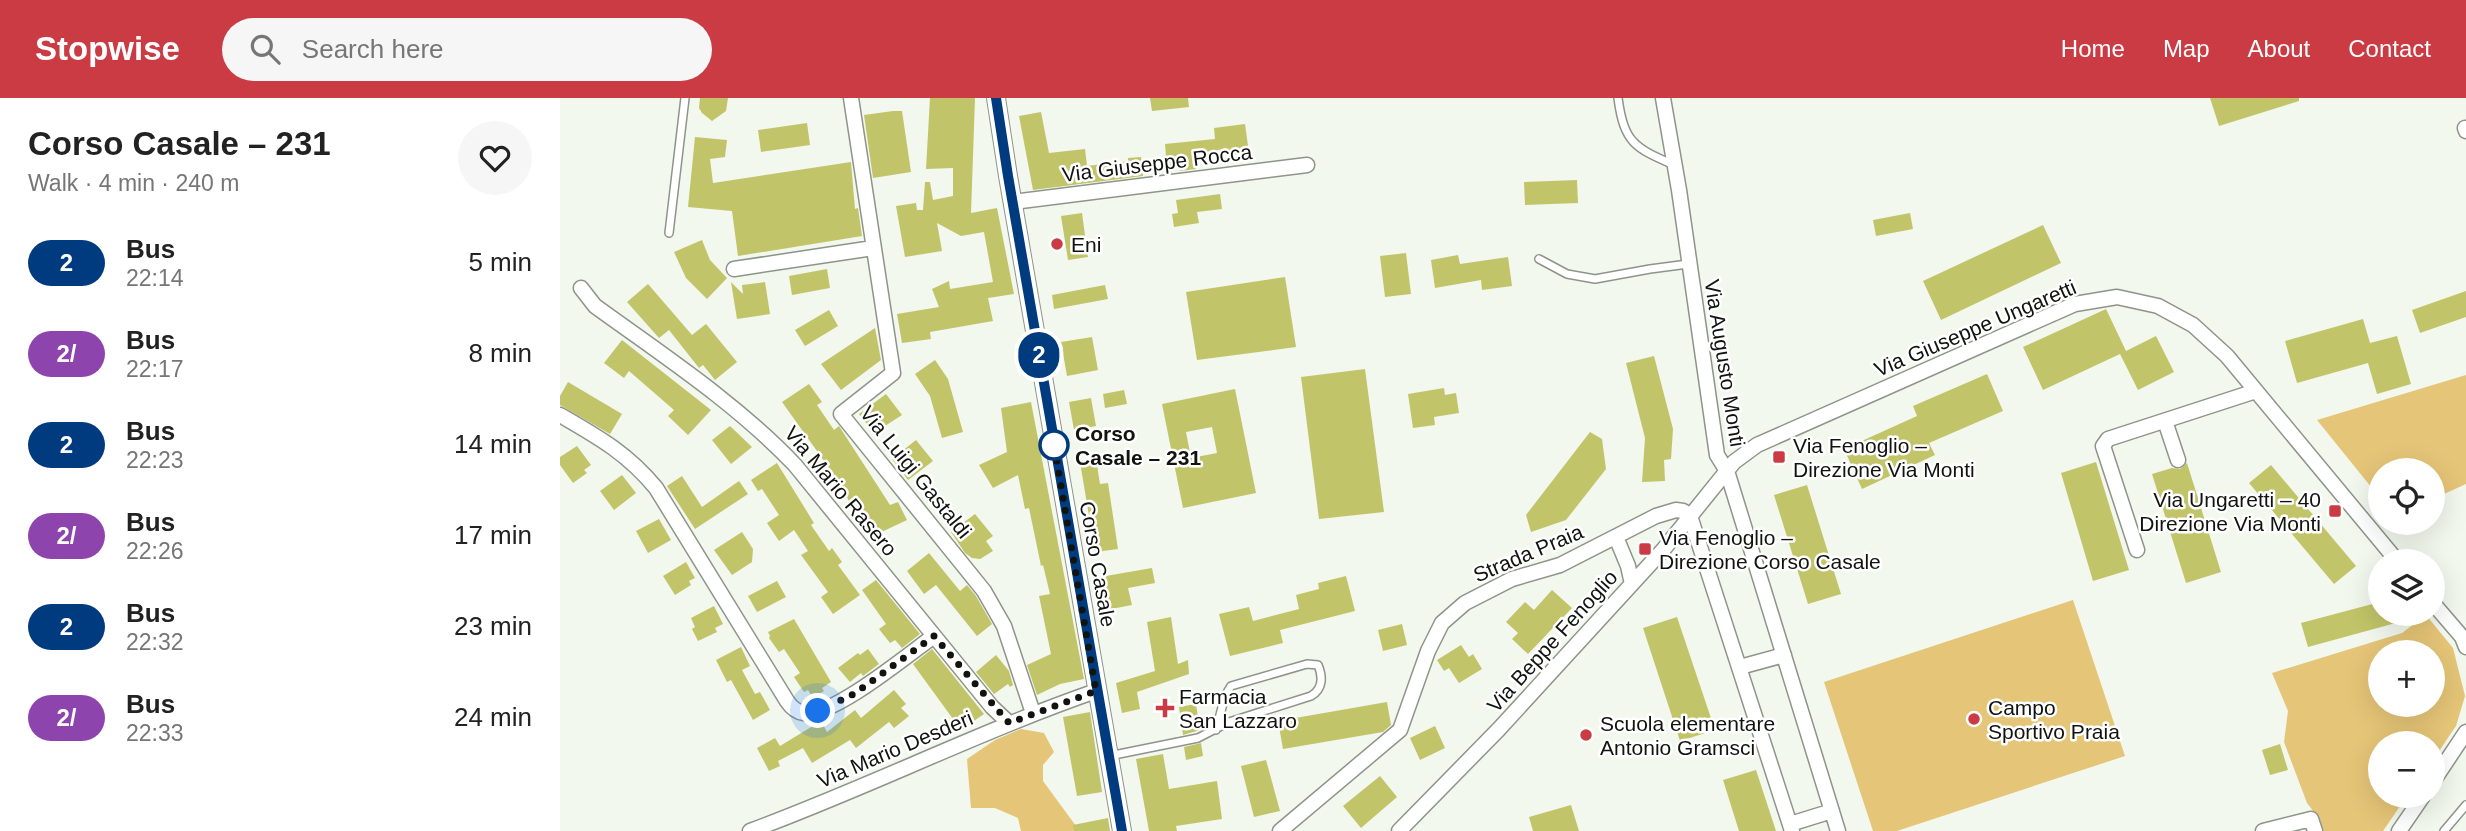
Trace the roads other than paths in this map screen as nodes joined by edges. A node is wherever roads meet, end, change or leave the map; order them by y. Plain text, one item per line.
1 (685, 98) edge
2 (851, 98) edge
3 (996, 98) edge
4 (1618, 98) edge
5 (1663, 98) edge
6 (1307, 165) dead end
7 (1674, 165) junction
8 (1013, 202) junction
9 (669, 233) dead end
10 (873, 248) junction
11 (1539, 258) dead end
12 (1688, 264) junction
13 (734, 270) dead end
14 (581, 288) dead end
15 (2256, 391) junction
16 (560, 415) edge
17 (2165, 421) junction
18 (2178, 460) dead end
19 (1727, 471) junction
20 (1690, 516) junction
21 (1616, 537) junction
22 (2387, 549) edge
23 (2137, 550) dead end
24 (1632, 584) junction
25 (2445, 617) edge
26 (934, 636) junction
27 (2466, 647) edge
28 (1784, 654) junction
29 (1740, 667) junction
30 (1096, 691) junction
31 (1033, 713) junction
32 (1009, 723) junction
33 (1216, 730) junction
34 (2466, 732) edge
35 (1108, 757) junction
36 (2445, 764) edge
37 (2466, 804) edge
38 (2415, 808) edge
39 (1832, 811) junction
40 (1791, 827) edge
41 (750, 831) edge
42 (1122, 831) edge
43 (1280, 831) edge
44 (1399, 831) edge
45 (1838, 831) edge
46 (2263, 831) edge
47 (2315, 831) edge
48 (2399, 831) edge
49 (2444, 831) edge

1 - 9 lane
2 - 10 street, Via Luigi Gastaldi
3 - 8 street, Corso Casale
4 - 7 lane
5 - 7 street, Via Augusto Monti
6 - 8 street, Via Giuseppe Rocca
7 - 12 street, Via Augusto Monti
8 - 30 street, Corso Casale
10 - 13 street
10 - 31 street, Via Luigi Gastaldi
11 - 12 lane
12 - 19 street, Via Augusto Monti
14 - 26 street, Via Mario Rasero
15 - 17 street
15 - 19 street, Via Giuseppe Ungaretti
15 - 22 street, Via Giuseppe Ungaretti
16 - 26 street
17 - 18 street
17 - 23 street
19 - 20 street, Via Beppe Fenoglio
19 - 28 street, Via Augusto Monti
20 - 21 street, Strada Praia
20 - 24 street, Via Beppe Fenoglio
20 - 29 street
21 - 24 street
21 - 43 street, Strada Praia
24 - 44 street, Via Beppe Fenoglio
25 - 27 street
26 - 32 street, Via Mario Rasero
28 - 29 street
28 - 39 street, Via Augusto Monti
29 - 40 street
30 - 31 street, Via Mario Desderi
30 - 35 street, Corso Casale
31 - 32 street, Via Mario Desderi
32 - 41 street, Via Mario Desderi
33 - 33 lane
33 - 35 lane
34 - 36 street
35 - 42 street, Corso Casale
37 - 49 lane
38 - 48 street
39 - 40 street
39 - 45 street, Via Augusto Monti
46 - 47 street

